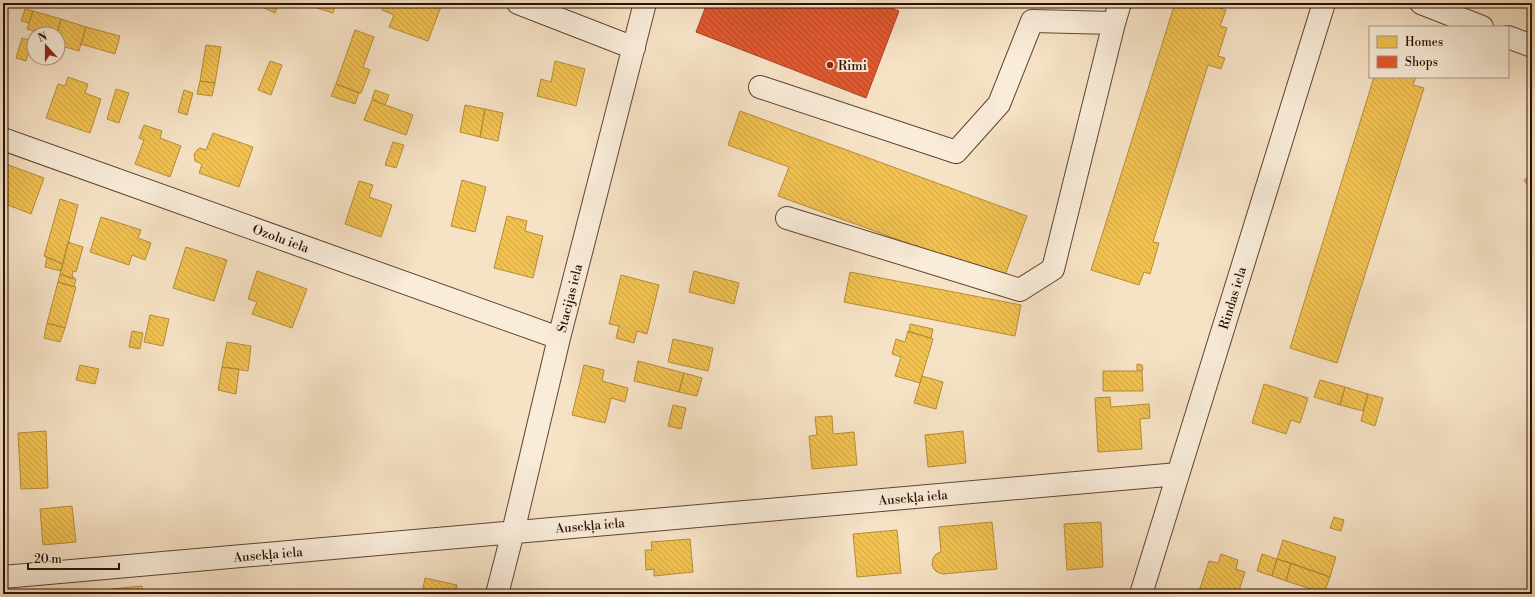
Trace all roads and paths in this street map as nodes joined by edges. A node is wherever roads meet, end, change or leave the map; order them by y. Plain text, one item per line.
1 (518, 3) edge
2 (645, 3) edge
3 (1324, 3) edge
4 (1421, 3) edge
5 (1117, 13) edge
6 (1479, 26) edge
7 (1509, 37) edge
8 (1532, 46) edge
9 (634, 48) junction
10 (760, 88) dead end
11 (3, 139) edge
12 (788, 218) dead end
13 (559, 338) junction
14 (1178, 474) junction
15 (513, 532) junction
16 (3, 577) edge
17 (496, 594) edge
18 (1141, 594) edge

1 - 9 street
2 - 9 street, Stacijas iela
3 - 14 street, Rindas iela
4 - 6 street
5 - 10 street
5 - 12 street
7 - 8 street
9 - 13 street, Stacijas iela
11 - 13 street, Ozolu iela
13 - 15 street, Stacijas iela
14 - 15 street, Ausekļa iela
14 - 18 street, Rindas iela
15 - 16 street, Ausekļa iela
15 - 17 street, Stacijas iela

